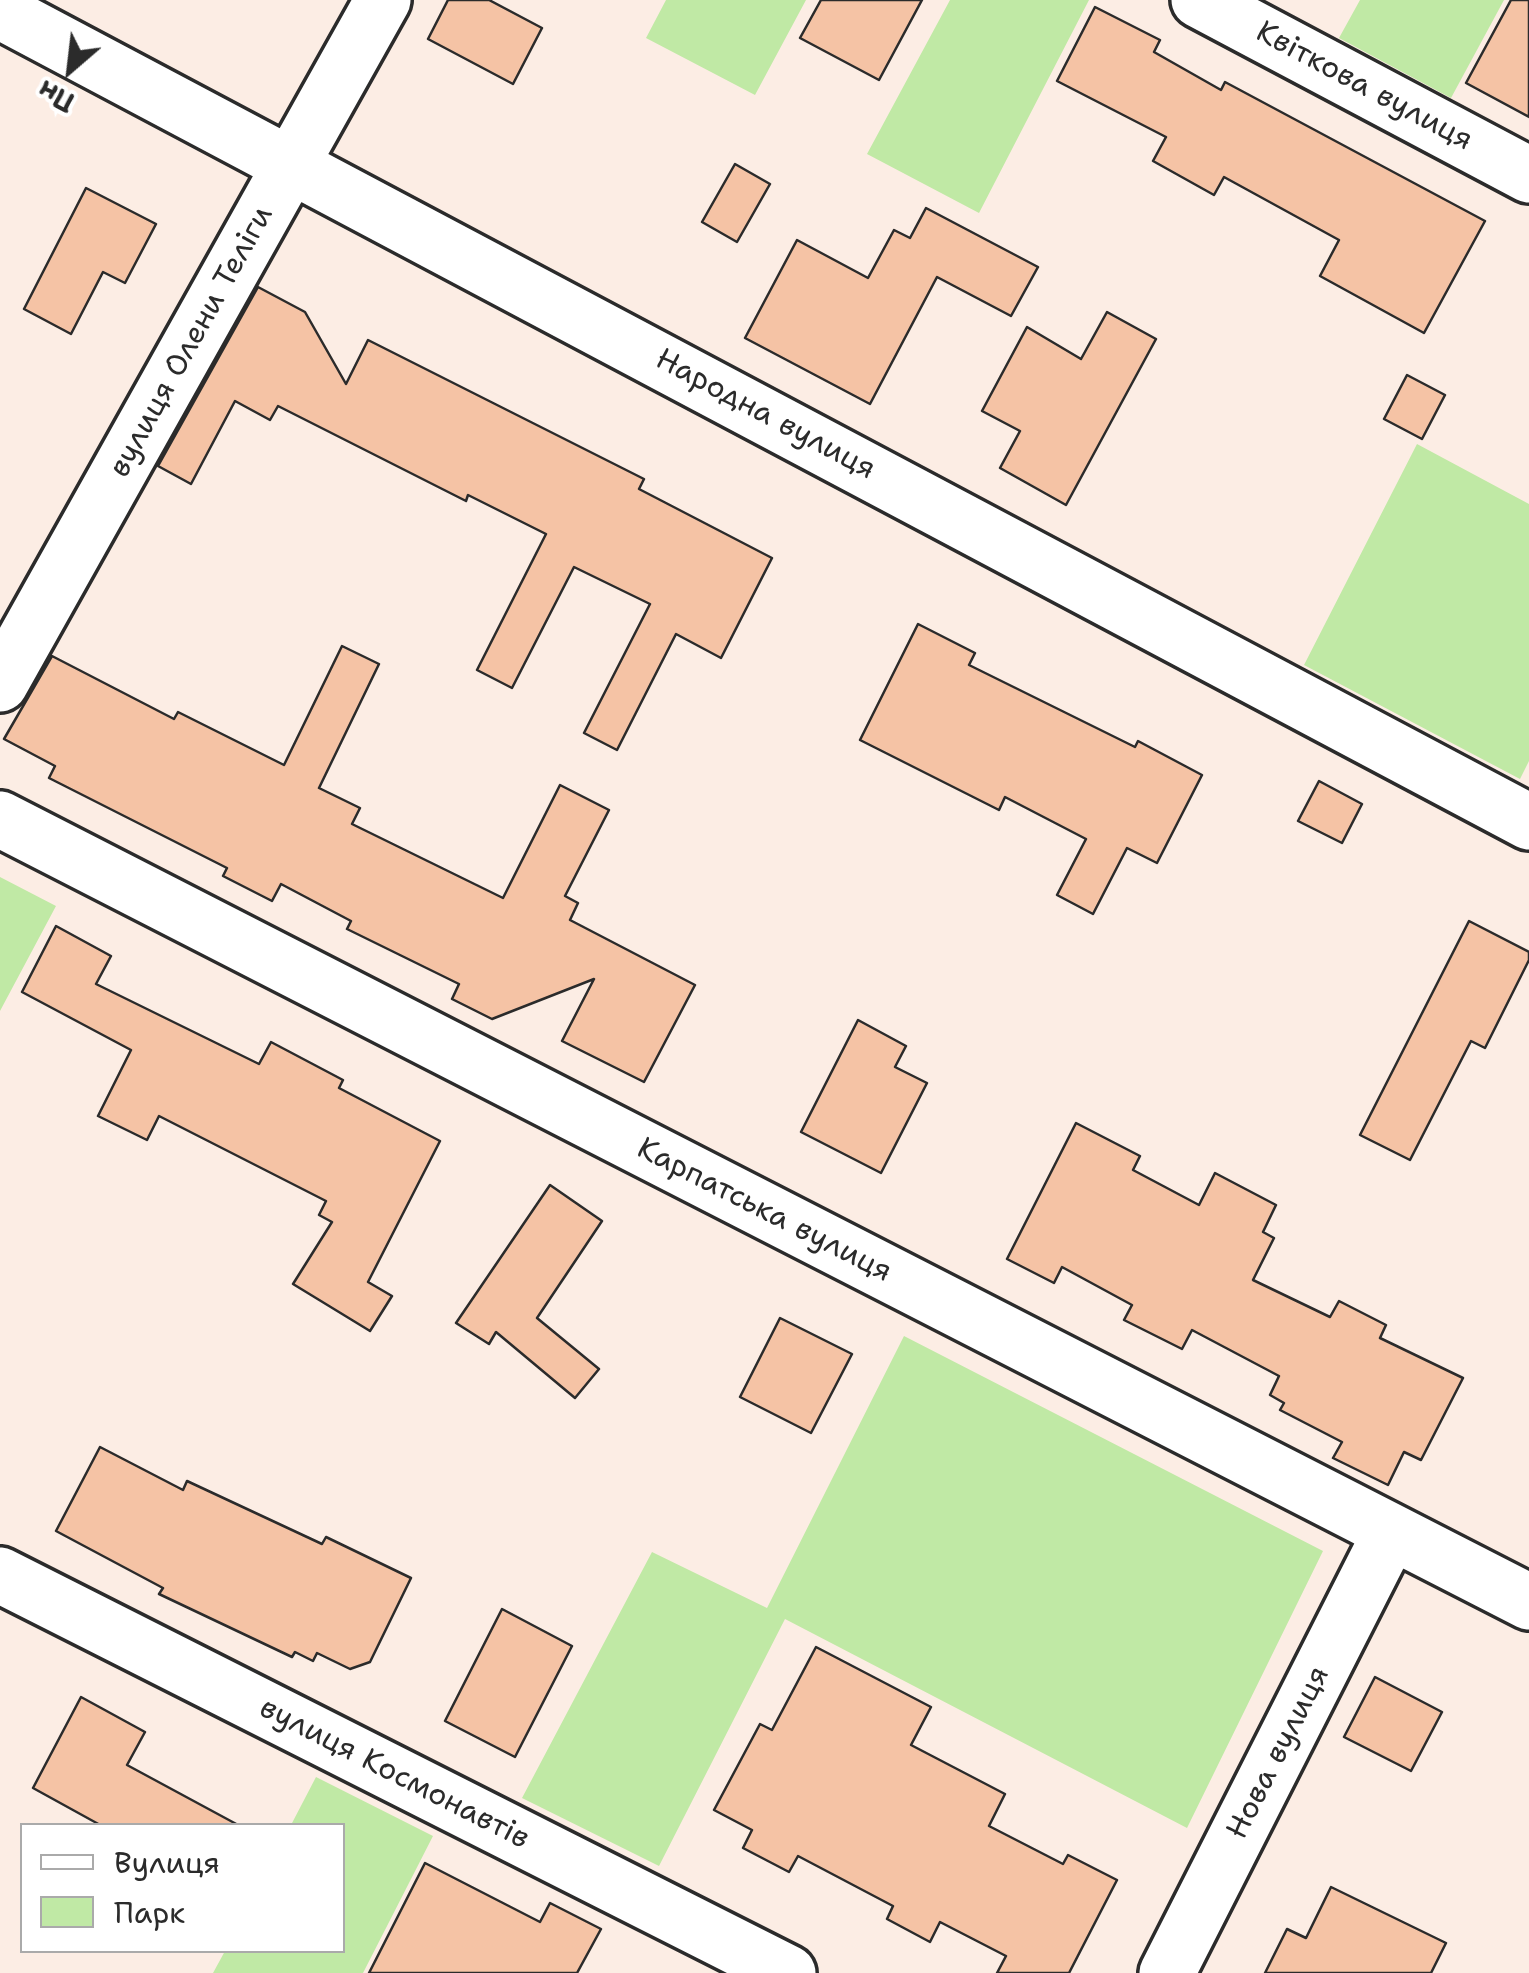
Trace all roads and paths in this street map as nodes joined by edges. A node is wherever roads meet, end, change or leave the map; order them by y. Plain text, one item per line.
1 (383, 0) edge
2 (1199, 0) edge
3 (0, 11) edge
4 (292, 164) junction
5 (1529, 175) edge
6 (0, 684) edge
7 (0, 819) edge
8 (1529, 822) edge
9 (1391, 1532) junction
10 (0, 1576) edge
11 (1529, 1602) edge
12 (788, 1973) edge
13 (1166, 1973) edge

1 - 4 street, вулиця Олени Теліги
2 - 5 street, Квіткова вулиця
3 - 4 street, Народна вулиця
4 - 6 street, вулиця Олени Теліги
4 - 8 street, Народна вулиця
7 - 9 street, Карпатська вулиця
9 - 11 street, Карпатська вулиця
9 - 13 street, Нова вулиця
10 - 12 street, вулиця Космонавтів

